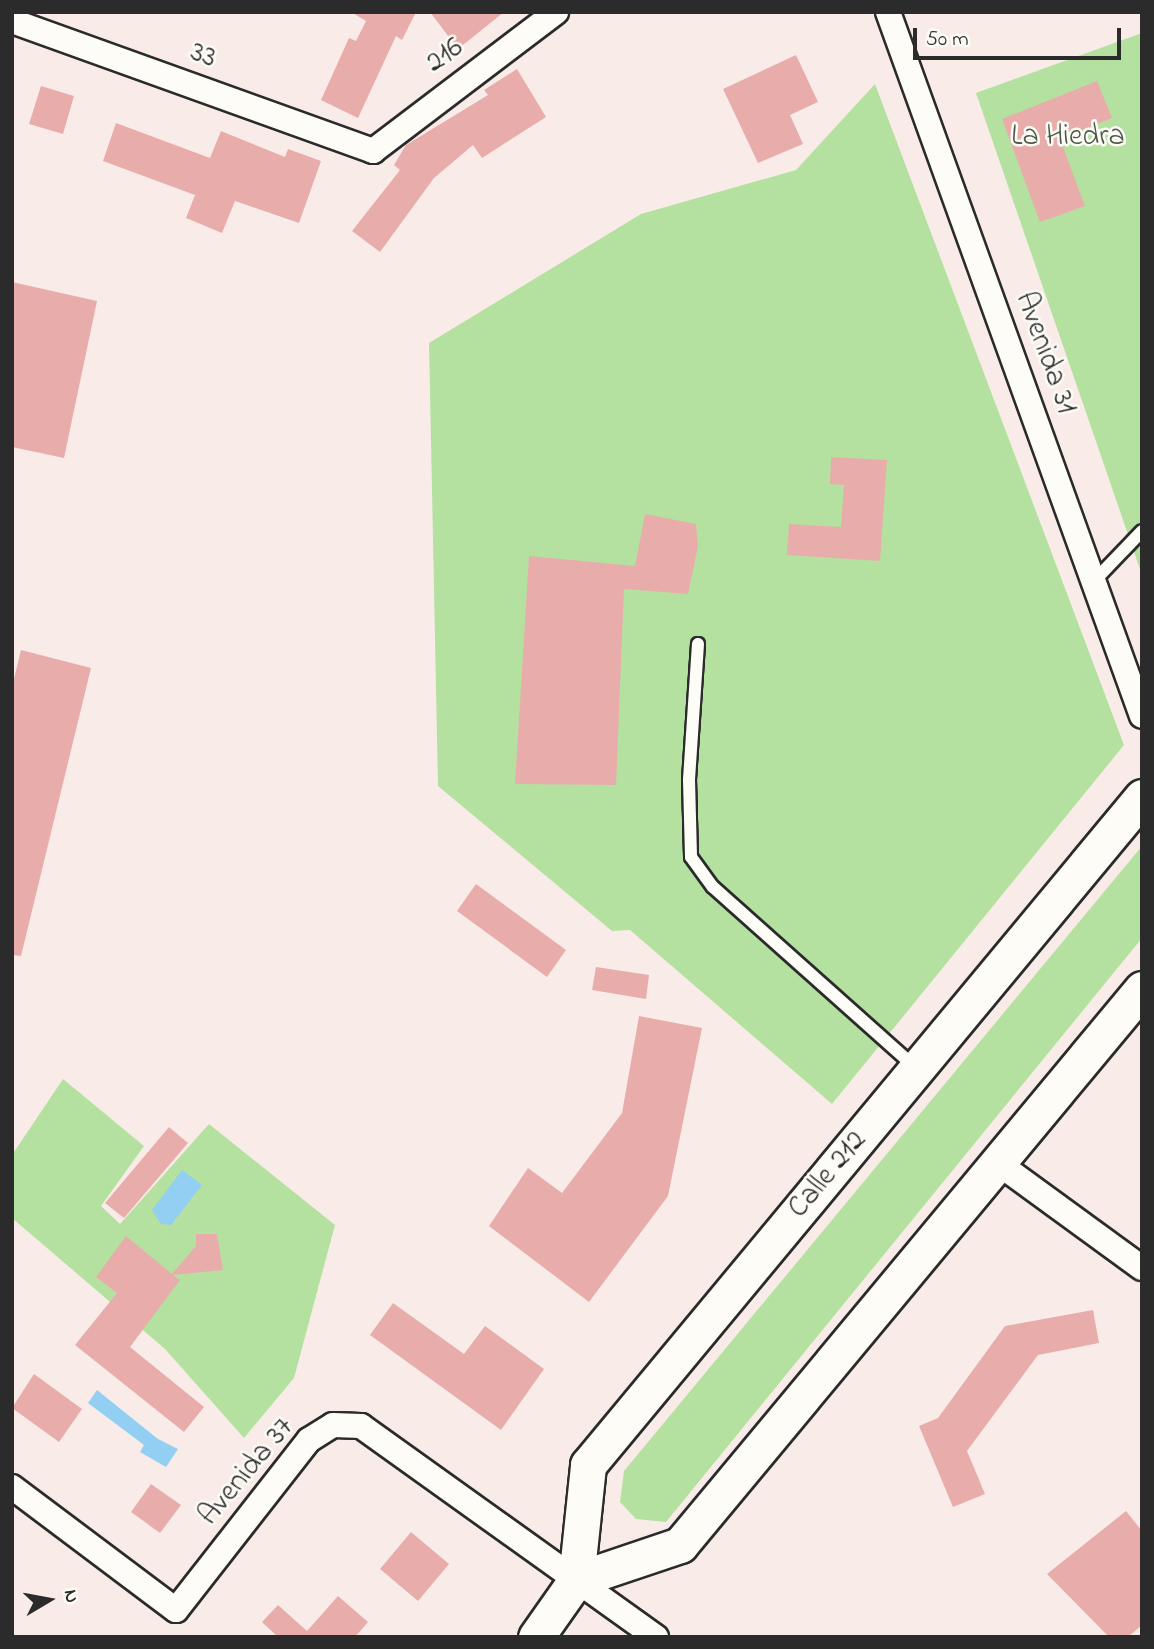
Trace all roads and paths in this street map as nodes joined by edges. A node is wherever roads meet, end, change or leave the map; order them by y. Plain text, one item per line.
1 (556, 12) edge
2 (888, 12) edge
3 (12, 21) edge
4 (373, 151) joint
5 (1142, 531) edge
6 (1096, 579) junction
7 (698, 644) dead end
8 (1142, 716) edge
9 (1142, 797) edge
10 (1142, 989) edge
11 (917, 1069) junction
12 (998, 1163) junction
13 (1142, 1268) edge
14 (12, 1487) edge
15 (576, 1580) junction
16 (536, 1637) edge
17 (656, 1637) edge

1 - 4 street, 216
2 - 6 street, Avenida 31
3 - 4 street, 33
5 - 6 lane
6 - 8 street, Avenida 31
7 - 11 lane
9 - 11 street, Calle 212
10 - 12 street
11 - 15 street, Calle 212
12 - 13 street
12 - 15 street
14 - 15 street, Avenida 37
15 - 16 street, Calle 212
15 - 17 street, Avenida 37

